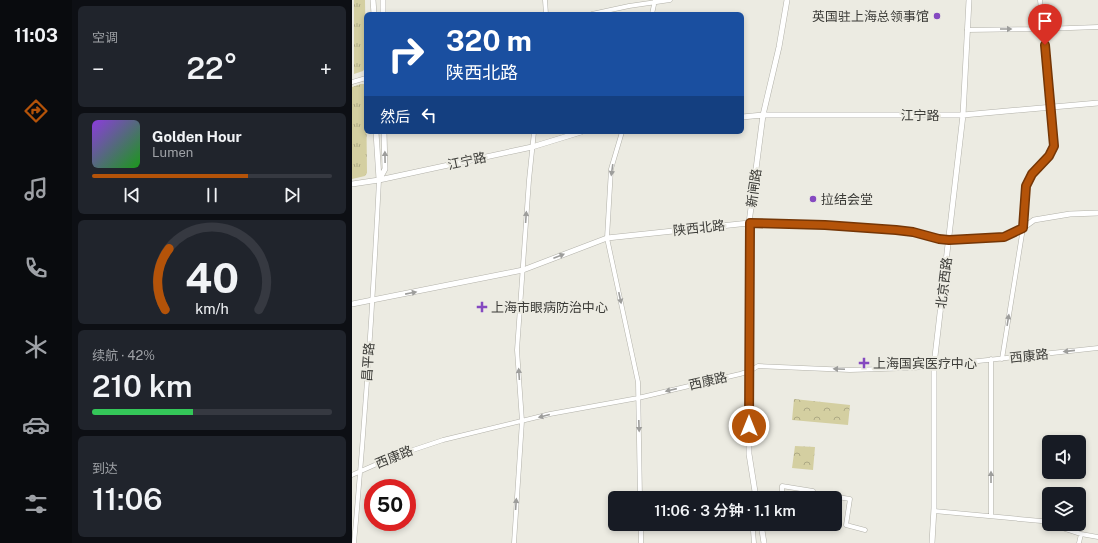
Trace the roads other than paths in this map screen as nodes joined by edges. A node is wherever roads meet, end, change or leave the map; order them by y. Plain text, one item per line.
1 (373, 0) edge
2 (382, 0) edge
3 (544, 0) edge
4 (670, 0) edge
5 (787, 0) edge
6 (969, 0) edge
7 (1040, 0) edge
8 (655, 1) edge
9 (374, 12) edge
10 (383, 12) edge
11 (546, 12) edge
12 (601, 12) edge
13 (652, 12) edge
14 (1098, 27) edge
15 (1043, 29) junction
16 (967, 30) junction
17 (364, 79) edge
18 (352, 82) edge
19 (1098, 103) edge
20 (1051, 107) junction
21 (763, 115) junction
22 (962, 115) junction
23 (744, 117) edge
24 (376, 134) edge
25 (384, 134) edge
26 (534, 134) edge
27 (574, 134) edge
28 (621, 134) edge
29 (532, 147) junction
30 (379, 180) junction
31 (352, 184) edge
32 (1098, 213) edge
33 (750, 223) junction
34 (1023, 228) junction
35 (607, 238) junction
36 (949, 240) junction
37 (523, 270) junction
38 (373, 300) junction
39 (352, 304) edge
40 (1098, 348) edge
41 (1002, 358) junction
42 (991, 359) junction
43 (934, 365) junction
44 (750, 371) junction
45 (638, 398) junction
46 (522, 421) junction
47 (361, 471) junction
48 (352, 475) edge
49 (640, 491) edge
50 (755, 491) edge
51 (782, 491) edge
52 (813, 491) edge
53 (842, 498) edge
54 (934, 511) junction
55 (991, 516) junction
56 (865, 530) dead end
57 (641, 531) edge
58 (753, 531) edge
59 (762, 531) edge
60 (1081, 534) junction
61 (1098, 537) edge
62 (354, 543) edge
63 (514, 543) edge
64 (641, 543) edge
65 (754, 543) edge
66 (764, 543) edge
67 (932, 543) edge
68 (1079, 543) edge

1 - 9 main road
2 - 10 main road
3 - 11 street
4 - 8 street
5 - 21 main road, 新闸路
6 - 16 main road, 北京西路
7 - 15 street
8 - 12 street
8 - 13 street
14 - 15 street
16 -> 15 street
15 - 20 street
16 - 22 main road, 北京西路
17 - 18 street
19 - 20 main road, 江宁路
20 - 22 main road, 江宁路
20 - 34 street
21 - 22 main road, 江宁路
21 - 23 main road, 江宁路
21 - 33 main road, 新闸路
22 - 36 main road, 北京西路
24 - 30 main road, 昌平路
30 -> 25 main road, 昌平路
26 - 29 street
27 - 29 main road, 江宁路
28 -> 35 street
29 - 30 main road, 江宁路
37 -> 29 street
30 - 31 main road, 江宁路
30 - 38 street, 昌平路
32 - 34 main road, 陕西北路
33 - 35 main road, 陕西北路
33 - 36 main road, 陕西北路
33 - 44 main road, 新闸路
34 - 36 main road, 陕西北路
41 -> 34 street
37 -> 35 main road, 陕西北路
35 -> 45 street
36 - 43 main road, 北京西路
38 -> 37 main road, 陕西北路
46 -> 37 street
38 - 39 main road, 陕西北路
38 - 47 street, 昌平路
40 -> 41 street, 西康路
41 - 42 street, 西康路
42 - 43 street, 西康路
55 -> 42 street
43 -> 44 street, 西康路
43 - 54 main road, 北京西路
44 -> 45 street, 西康路
44 - 50 main road, 新闸路
45 -> 46 street, 西康路
45 -> 49 street
46 - 47 street, 西康路
63 -> 46 street
47 - 48 street, 西康路
47 - 62 street, 昌平路
51 - 52 street
53 - 56 street
54 - 55 street
54 - 67 main road, 北京西路
55 - 60 street
57 - 64 street
58 - 65 street
59 - 66 main road
60 - 61 street
60 - 68 street

